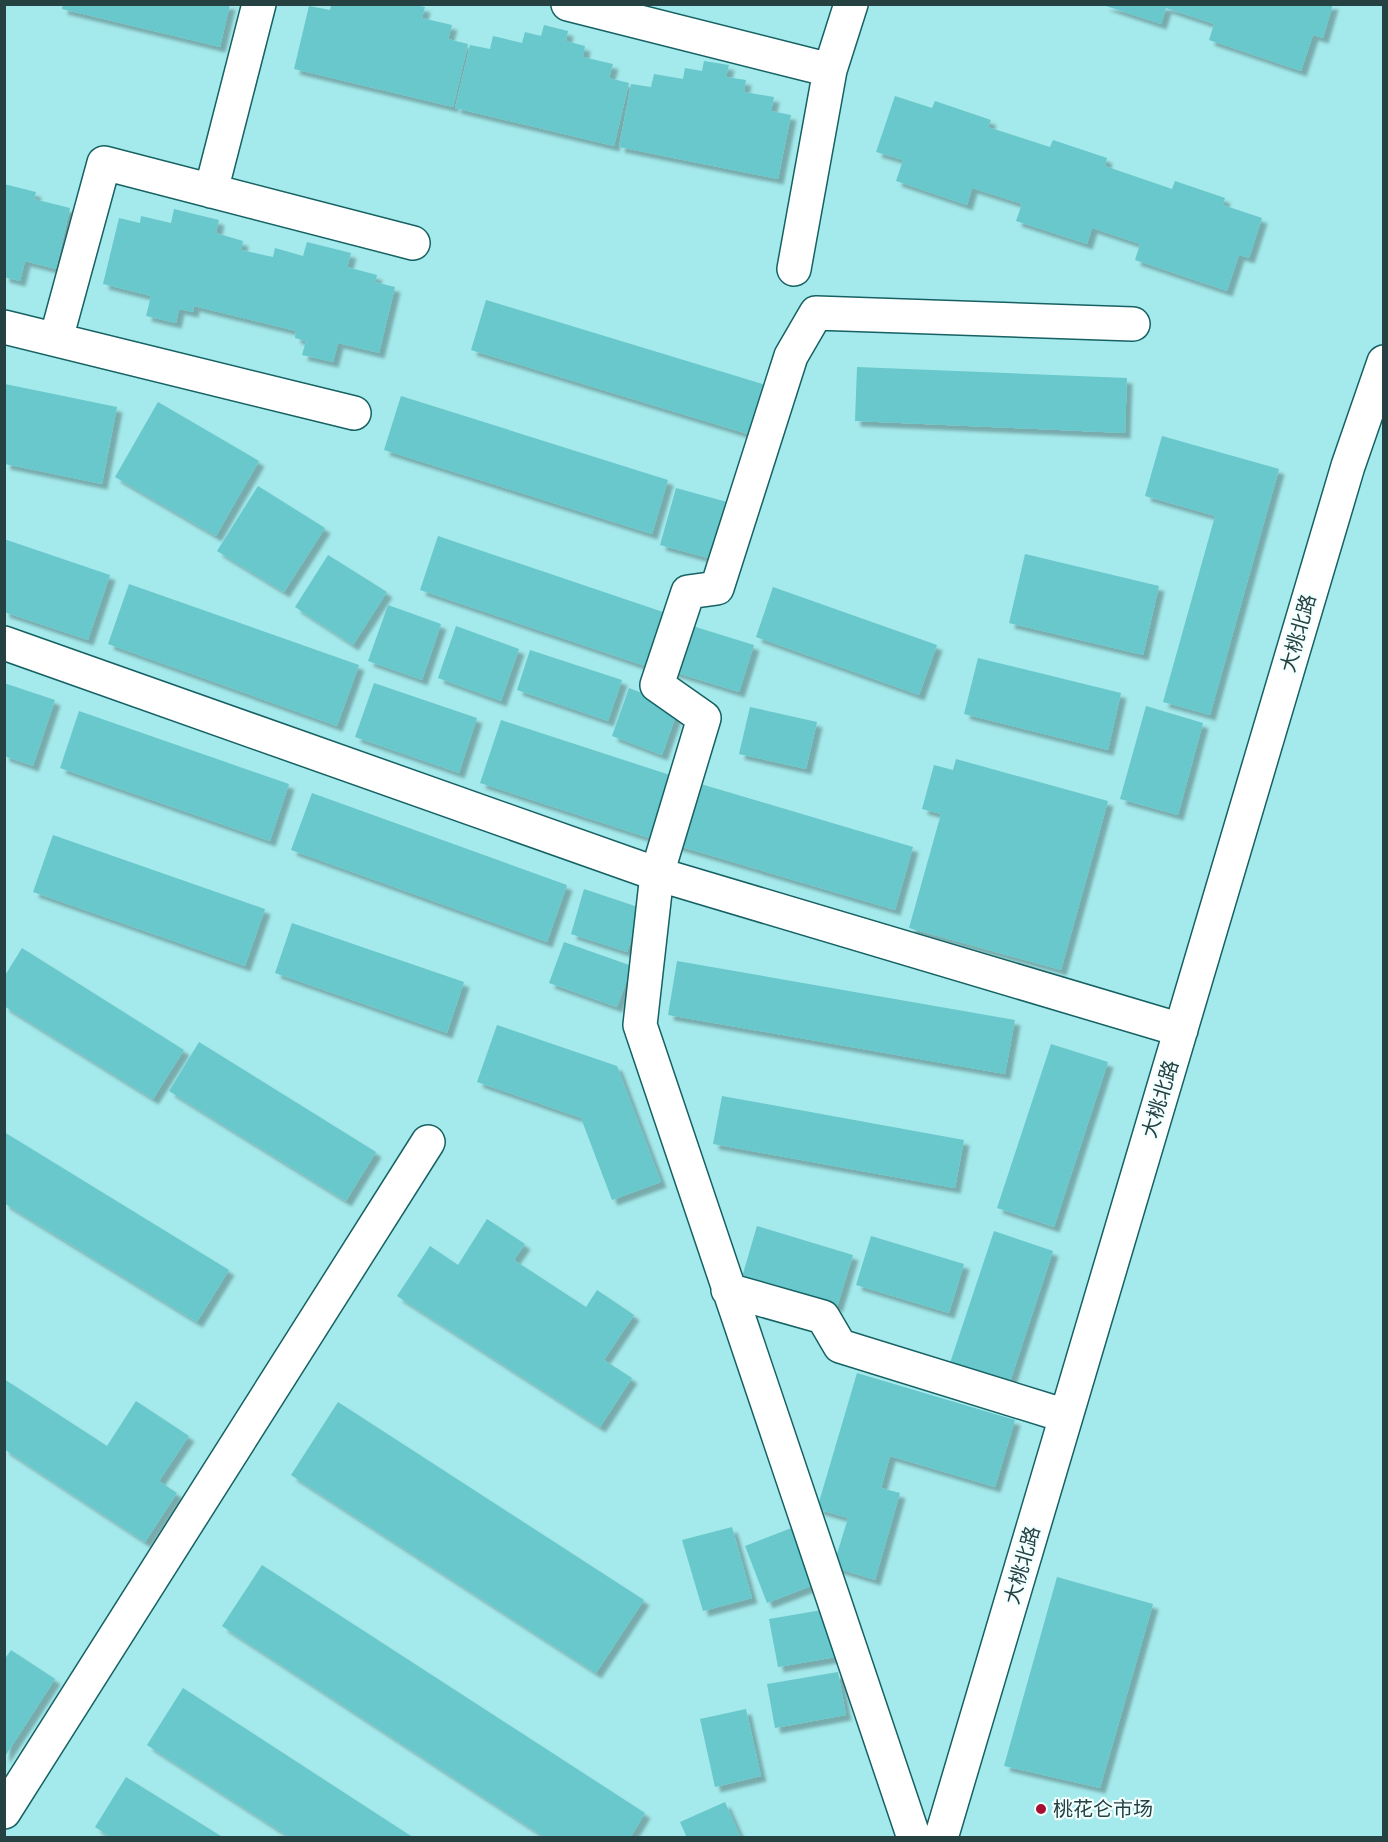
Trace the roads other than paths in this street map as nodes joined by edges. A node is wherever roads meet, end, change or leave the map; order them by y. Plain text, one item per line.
1 (259, 4) edge
2 (568, 4) edge
3 (851, 4) edge
4 (830, 70) junction
5 (211, 191) junction
6 (412, 243) dead end
7 (794, 269) dead end
8 (1133, 324) dead end
9 (4, 327) edge
10 (56, 339) junction
11 (1383, 362) edge
12 (354, 413) dead end
13 (4, 643) edge
14 (657, 874) junction
15 (1181, 1030) junction
16 (428, 1142) dead end
17 (729, 1290) junction
18 (1066, 1416) junction
19 (4, 1812) edge
20 (914, 1838) edge
21 (942, 1838) edge

1 - 5 street
2 - 4 street
3 - 4 street
4 - 7 street
5 - 6 street
5 - 10 street
8 - 14 street
9 - 10 street
10 - 12 street
11 - 15 street, 大桃北路
13 - 14 street
14 - 15 street
14 - 17 street
15 - 18 street, 大桃北路
16 - 19 street
17 - 18 street
17 - 20 street
18 - 21 street, 大桃北路

